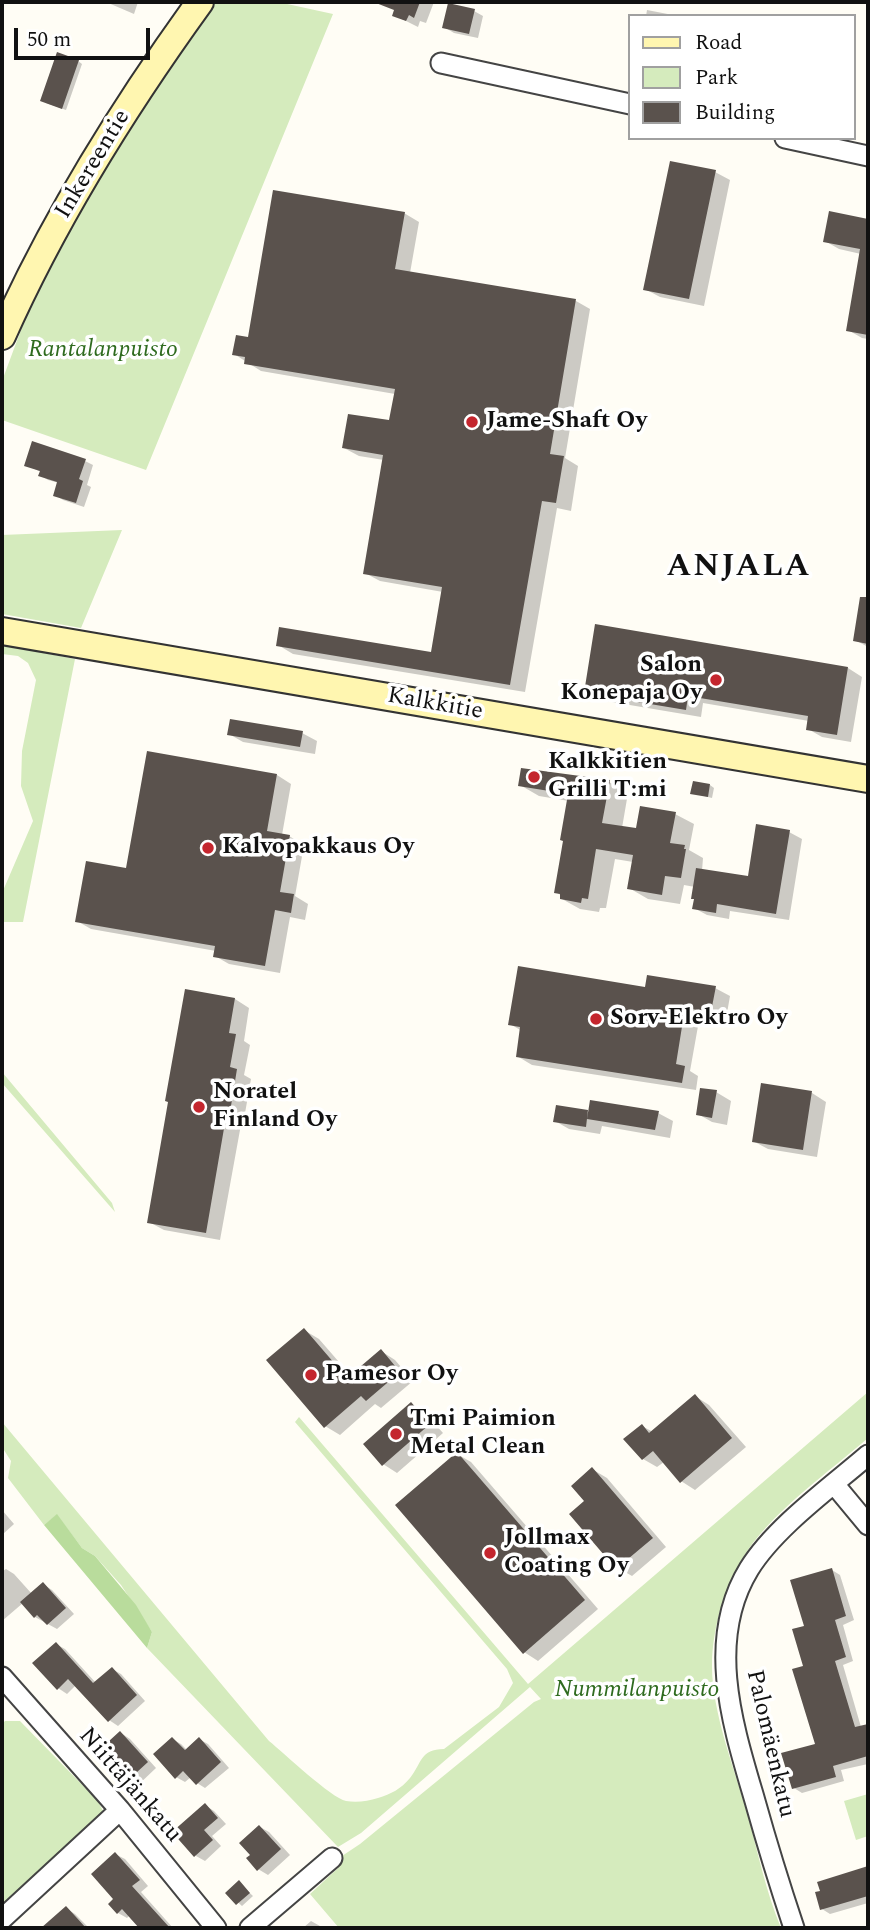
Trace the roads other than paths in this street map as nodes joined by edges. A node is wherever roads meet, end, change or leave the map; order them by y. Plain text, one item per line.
1 (200, 2) edge
2 (441, 63) dead end
3 (628, 104) edge
4 (794, 140) edge
5 (868, 156) edge
6 (2, 336) edge
7 (2, 631) edge
8 (868, 779) edge
9 (868, 1455) edge
10 (834, 1484) junction
11 (868, 1525) edge
12 (2, 1677) edge
13 (9, 1700) edge
14 (120, 1810) junction
15 (332, 1858) dead end
16 (2, 1919) edge
17 (216, 1928) edge
18 (250, 1928) edge
19 (794, 1928) edge

1 - 6 street, Inkereentie
2 - 3 street
4 - 5 street
7 - 8 street, Kalkkitie
9 - 10 street, Palomäenkatu
10 - 11 street
10 - 19 street, Palomäenkatu
12 - 13 street, Niittäjänkatu
13 - 14 street, Niittäjänkatu
14 - 16 street
14 - 17 street, Niittäjänkatu
15 - 18 street

